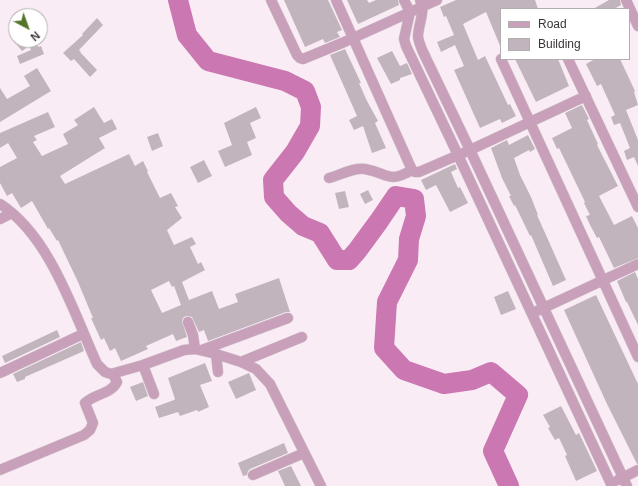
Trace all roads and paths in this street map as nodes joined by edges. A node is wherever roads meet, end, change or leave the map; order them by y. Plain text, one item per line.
1 (271, 0) edge
2 (336, 0) edge
3 (404, 0) edge
4 (436, 0) edge
5 (422, 3) edge
6 (630, 9) edge
7 (410, 12) junction
8 (638, 26) edge
9 (354, 38) junction
10 (502, 60) edge
11 (568, 60) edge
12 (586, 96) junction
13 (530, 122) junction
14 (470, 150) junction
15 (458, 155) junction
16 (412, 170) junction
17 (329, 178) dead end
18 (0, 204) edge
19 (638, 207) edge
20 (12, 213) junction
21 (0, 219) edge
22 (638, 264) edge
23 (604, 280) junction
24 (544, 308) junction
25 (532, 314) junction
26 (288, 318) dead end
27 (188, 322) dead end
28 (83, 334) junction
29 (302, 337) dead end
30 (199, 349) junction
31 (216, 354) junction
32 (638, 357) edge
33 (240, 362) junction
34 (143, 365) junction
35 (218, 372) dead end
36 (0, 373) edge
37 (113, 374) junction
38 (154, 394) dead end
39 (304, 453) junction
40 (0, 470) edge
41 (638, 470) edge
42 (253, 475) dead end
43 (625, 482) edge
44 (612, 484) edge
45 (321, 486) edge

1 - 9 street
2 - 9 street
3 - 7 street
4 - 5 street
5 - 7 street
5 - 14 street
6 - 8 street
7 - 9 street
7 - 15 street
9 - 16 street
10 - 13 street
11 - 12 street
12 - 13 street
12 - 19 street
13 - 14 street
13 - 23 street
14 - 15 street
14 - 24 street
15 - 16 street
15 - 25 street
16 - 17 street
18 - 20 street
20 - 21 street
20 - 28 street
22 - 23 street
23 - 24 street
23 - 32 street
24 - 25 street
24 - 43 street
25 - 44 street
26 - 30 street
27 - 30 street
28 - 36 street
28 - 37 street
29 - 33 street
30 - 31 street
30 - 34 street
31 - 33 street
31 - 35 street
33 - 39 street
34 - 37 street
34 - 38 street
37 - 40 street
39 - 42 street
39 - 45 street
41 - 43 street
43 - 44 street

